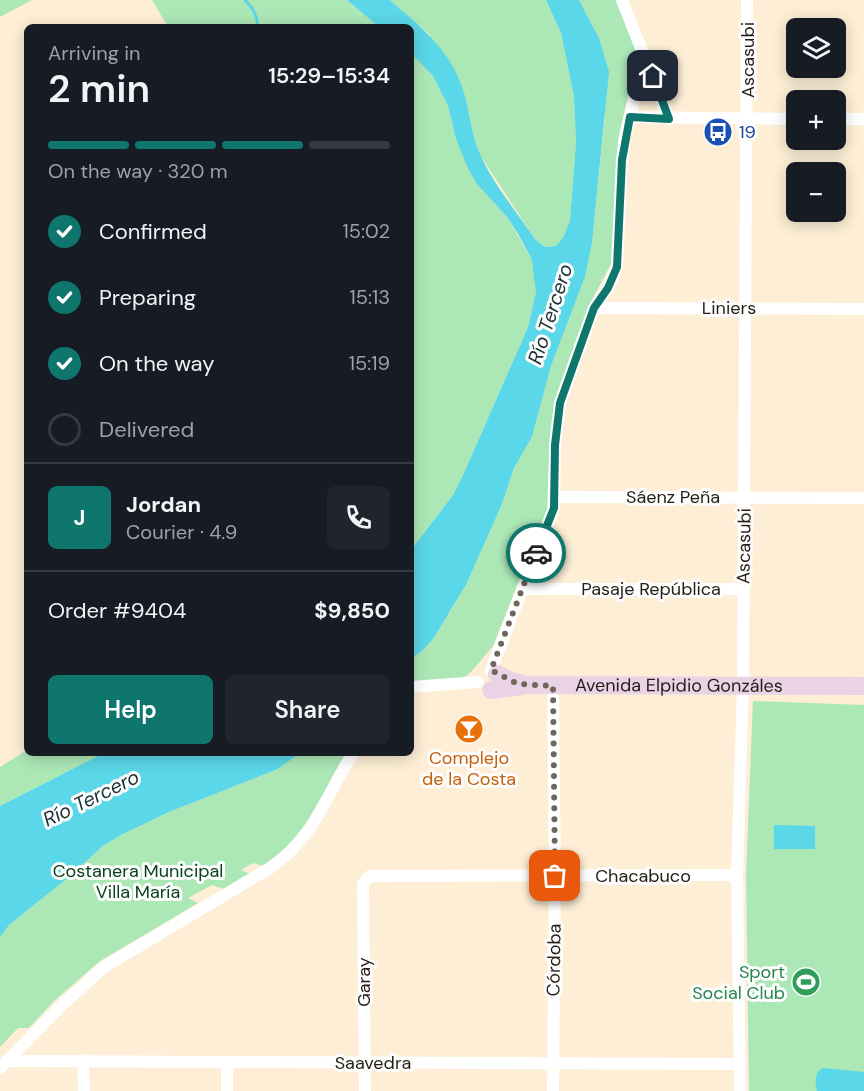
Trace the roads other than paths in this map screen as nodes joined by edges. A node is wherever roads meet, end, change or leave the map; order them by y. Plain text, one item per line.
1 (622, 0) edge
2 (747, 0) edge
3 (645, 55) junction
4 (630, 117) junction
5 (669, 119) junction
6 (748, 119) junction
7 (786, 119) edge
8 (846, 119) edge
9 (864, 119) edge
10 (594, 308) junction
11 (746, 308) junction
12 (864, 309) edge
13 (554, 497) junction
14 (745, 497) junction
15 (864, 498) edge
16 (522, 589) junction
17 (744, 589) junction
18 (489, 679) junction
19 (744, 685) junction
20 (553, 686) junction
21 (864, 686) edge
22 (414, 687) edge
23 (351, 756) edge
24 (737, 875) junction
25 (370, 876) joint
26 (555, 876) junction
27 (83, 1060) junction
28 (227, 1062) junction
29 (365, 1063) junction
30 (3, 1064) edge
31 (553, 1064) junction
32 (740, 1064) junction
33 (84, 1091) edge
34 (227, 1091) edge
35 (365, 1091) edge
36 (553, 1091) edge
37 (740, 1091) edge

1 - 3 street
2 - 6 street, Ascasubi
3 - 4 street
3 - 5 street
4 - 5 street
4 - 10 street
5 - 6 street
6 - 7 street
6 - 11 street, Ascasubi
8 - 9 street
10 - 11 street, Liniers
10 - 13 street
11 - 12 street, Liniers
11 - 14 street, Ascasubi
13 - 14 street, Sáenz Peña
13 - 16 street
14 - 15 street, Sáenz Peña
14 - 17 street, Ascasubi
16 - 17 street, Pasaje República
16 - 18 street
17 - 19 street, Ascasubi
18 - 20 main road, Avenida Elpidio Gonzáles
18 - 22 street
19 - 20 main road, Avenida Elpidio Gonzáles
19 - 21 main road, Avenida Elpidio Gonzáles
19 - 24 street, Ascasubi
20 - 26 street, Córdoba
23 - 30 street
24 - 26 street, Chacabuco
24 - 32 street, Ascasubi
25 - 26 street, Chacabuco
25 - 29 street, Garay
26 - 31 street, Córdoba
27 - 28 street, Saavedra
27 - 30 street, Saavedra
27 - 33 street
28 - 29 street, Saavedra
28 - 34 street
29 - 31 street, Saavedra
29 - 35 street, Garay
31 - 32 street, Saavedra
31 - 36 street, Córdoba
32 - 37 street, Ascasubi

